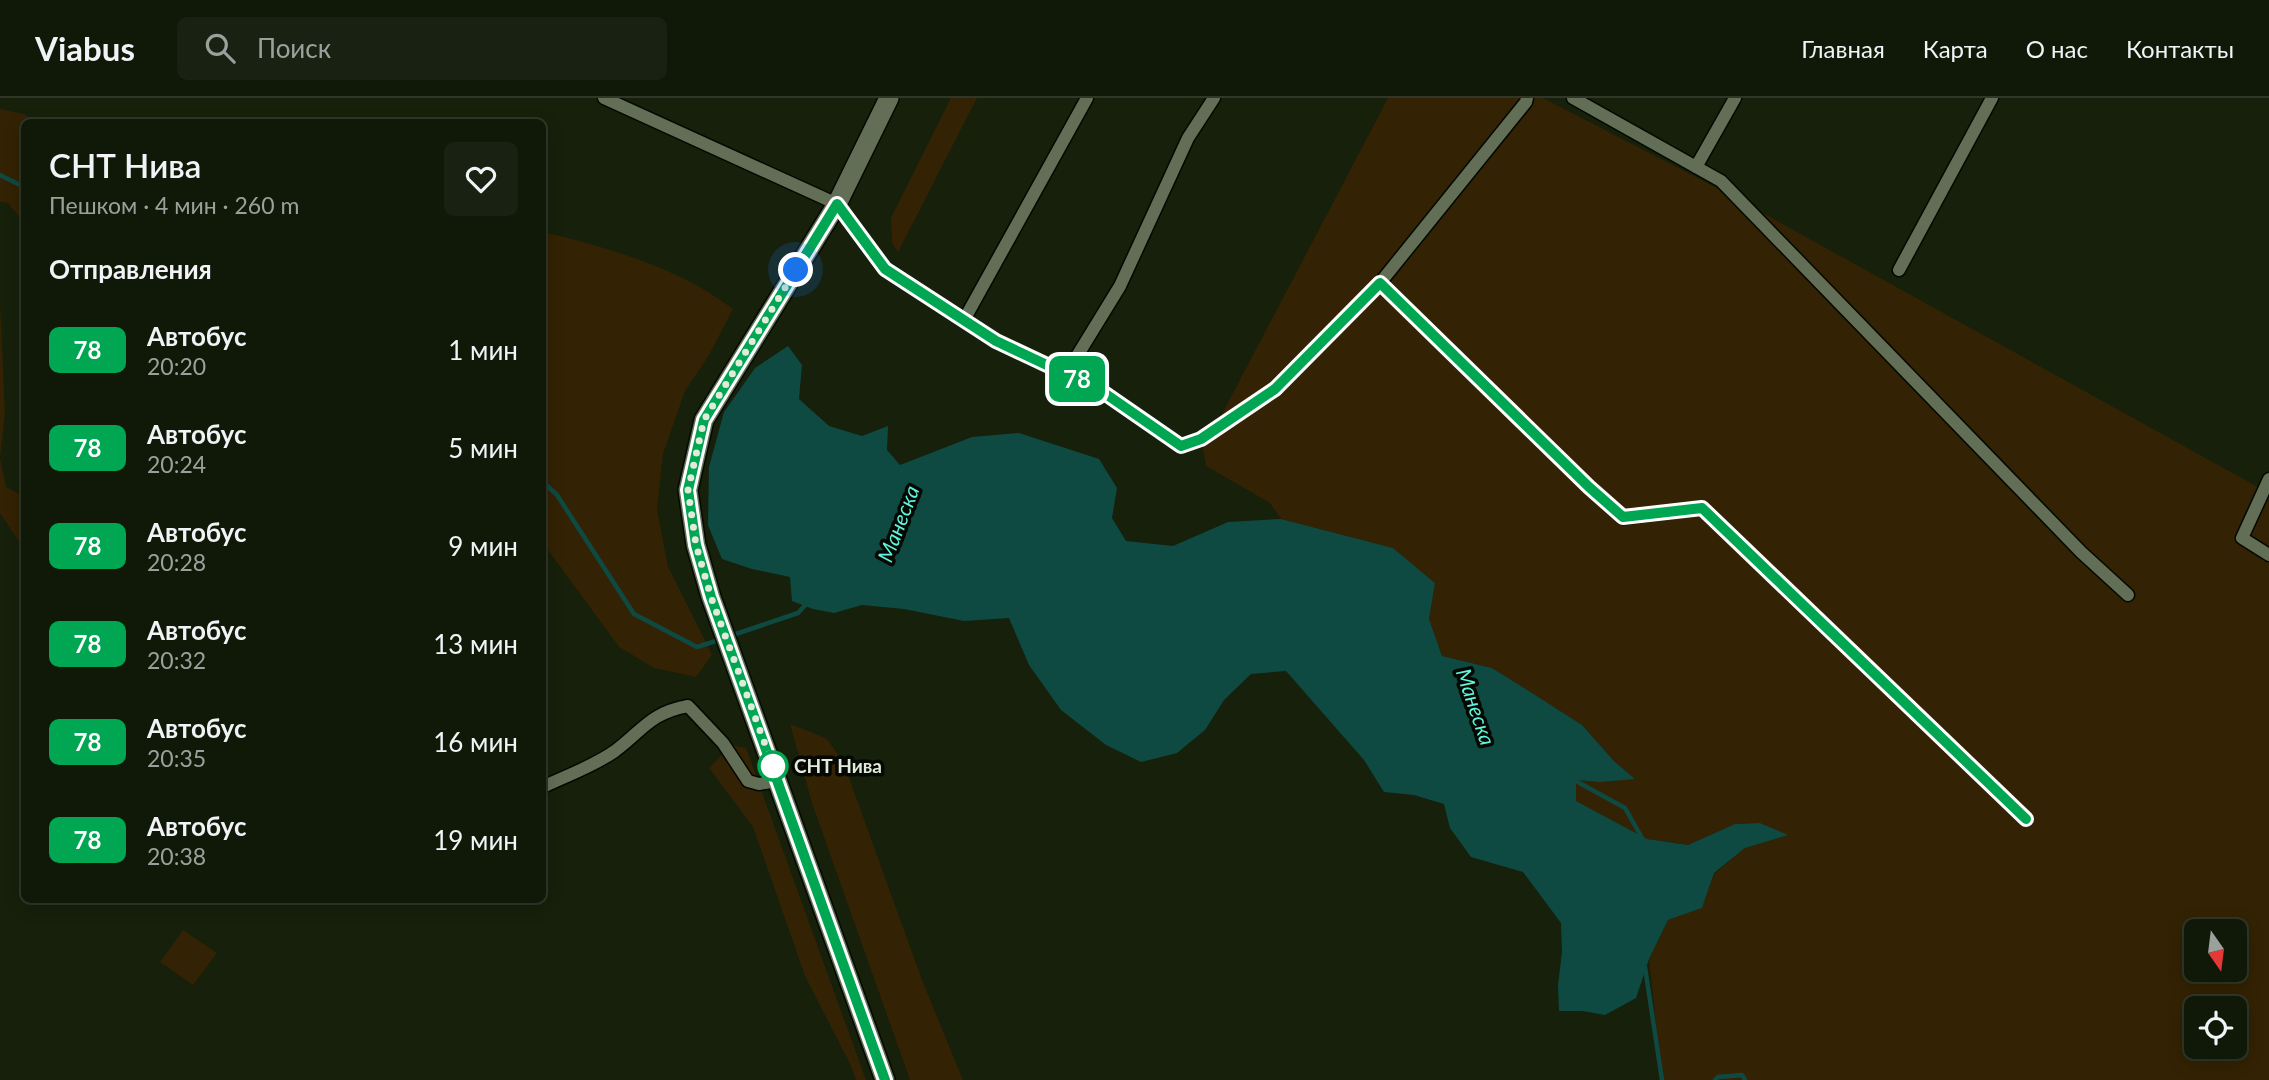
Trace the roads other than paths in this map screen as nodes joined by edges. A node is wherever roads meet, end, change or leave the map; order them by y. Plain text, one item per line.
1 (604, 98) edge
2 (889, 98) edge
3 (1087, 98) edge
4 (1214, 98) edge
5 (1527, 98) edge
6 (1573, 98) edge
7 (1735, 98) edge
8 (1992, 98) edge
9 (1696, 167) junction
10 (837, 204) junction
11 (1899, 270) dead end
12 (1380, 283) junction
13 (964, 320) junction
14 (1066, 373) junction
15 (2269, 479) edge
16 (2269, 555) edge
17 (2128, 595) dead end
18 (778, 782) junction
19 (546, 786) edge
20 (2026, 819) dead end
21 (885, 1080) edge

1 - 10 street
2 - 10 main road
3 - 13 street
4 - 14 street
5 - 12 street
6 - 9 street
7 - 9 street
8 - 11 street
9 - 17 street
10 - 13 street
10 - 18 main road
12 - 14 street
12 - 20 street
13 - 14 street
15 - 16 street
18 - 19 street
18 - 21 main road

